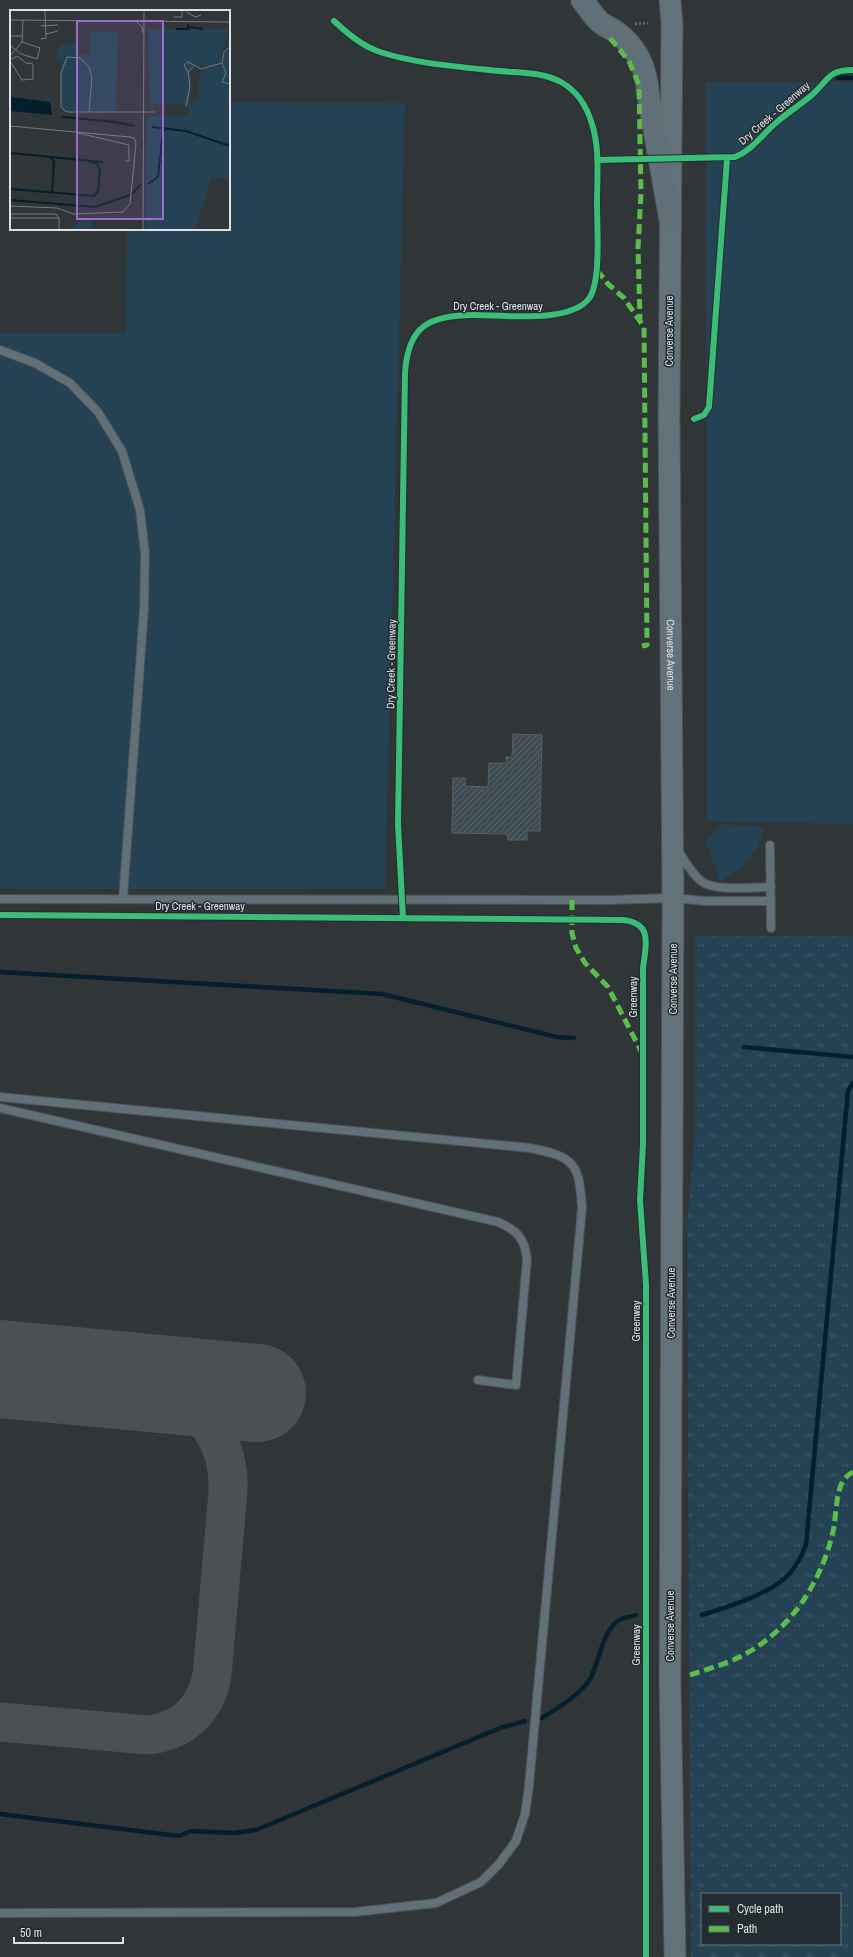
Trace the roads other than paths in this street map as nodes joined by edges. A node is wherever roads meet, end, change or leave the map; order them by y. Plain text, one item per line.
1 (582, 0) edge
2 (670, 0) edge
3 (670, 218) junction
4 (0, 350) edge
5 (673, 844) junction
6 (770, 845) dead end
7 (771, 887) junction
8 (673, 898) junction
9 (0, 899) edge
10 (123, 899) junction
11 (771, 901) junction
12 (771, 928) dead end
13 (0, 1097) edge
14 (0, 1108) edge
15 (478, 1380) dead end
16 (0, 1913) edge
17 (675, 1957) edge

1 - 3 main road
2 - 3 main road, Converse Avenue
3 - 5 main road, Converse Avenue
4 - 10 lane
5 - 7 lane
5 - 8 main road, Converse Avenue
6 - 7 lane
7 - 11 lane
8 - 10 lane
8 - 11 lane
8 - 17 main road, Converse Avenue
9 - 10 lane
11 - 12 lane
13 - 16 lane
14 - 15 lane

